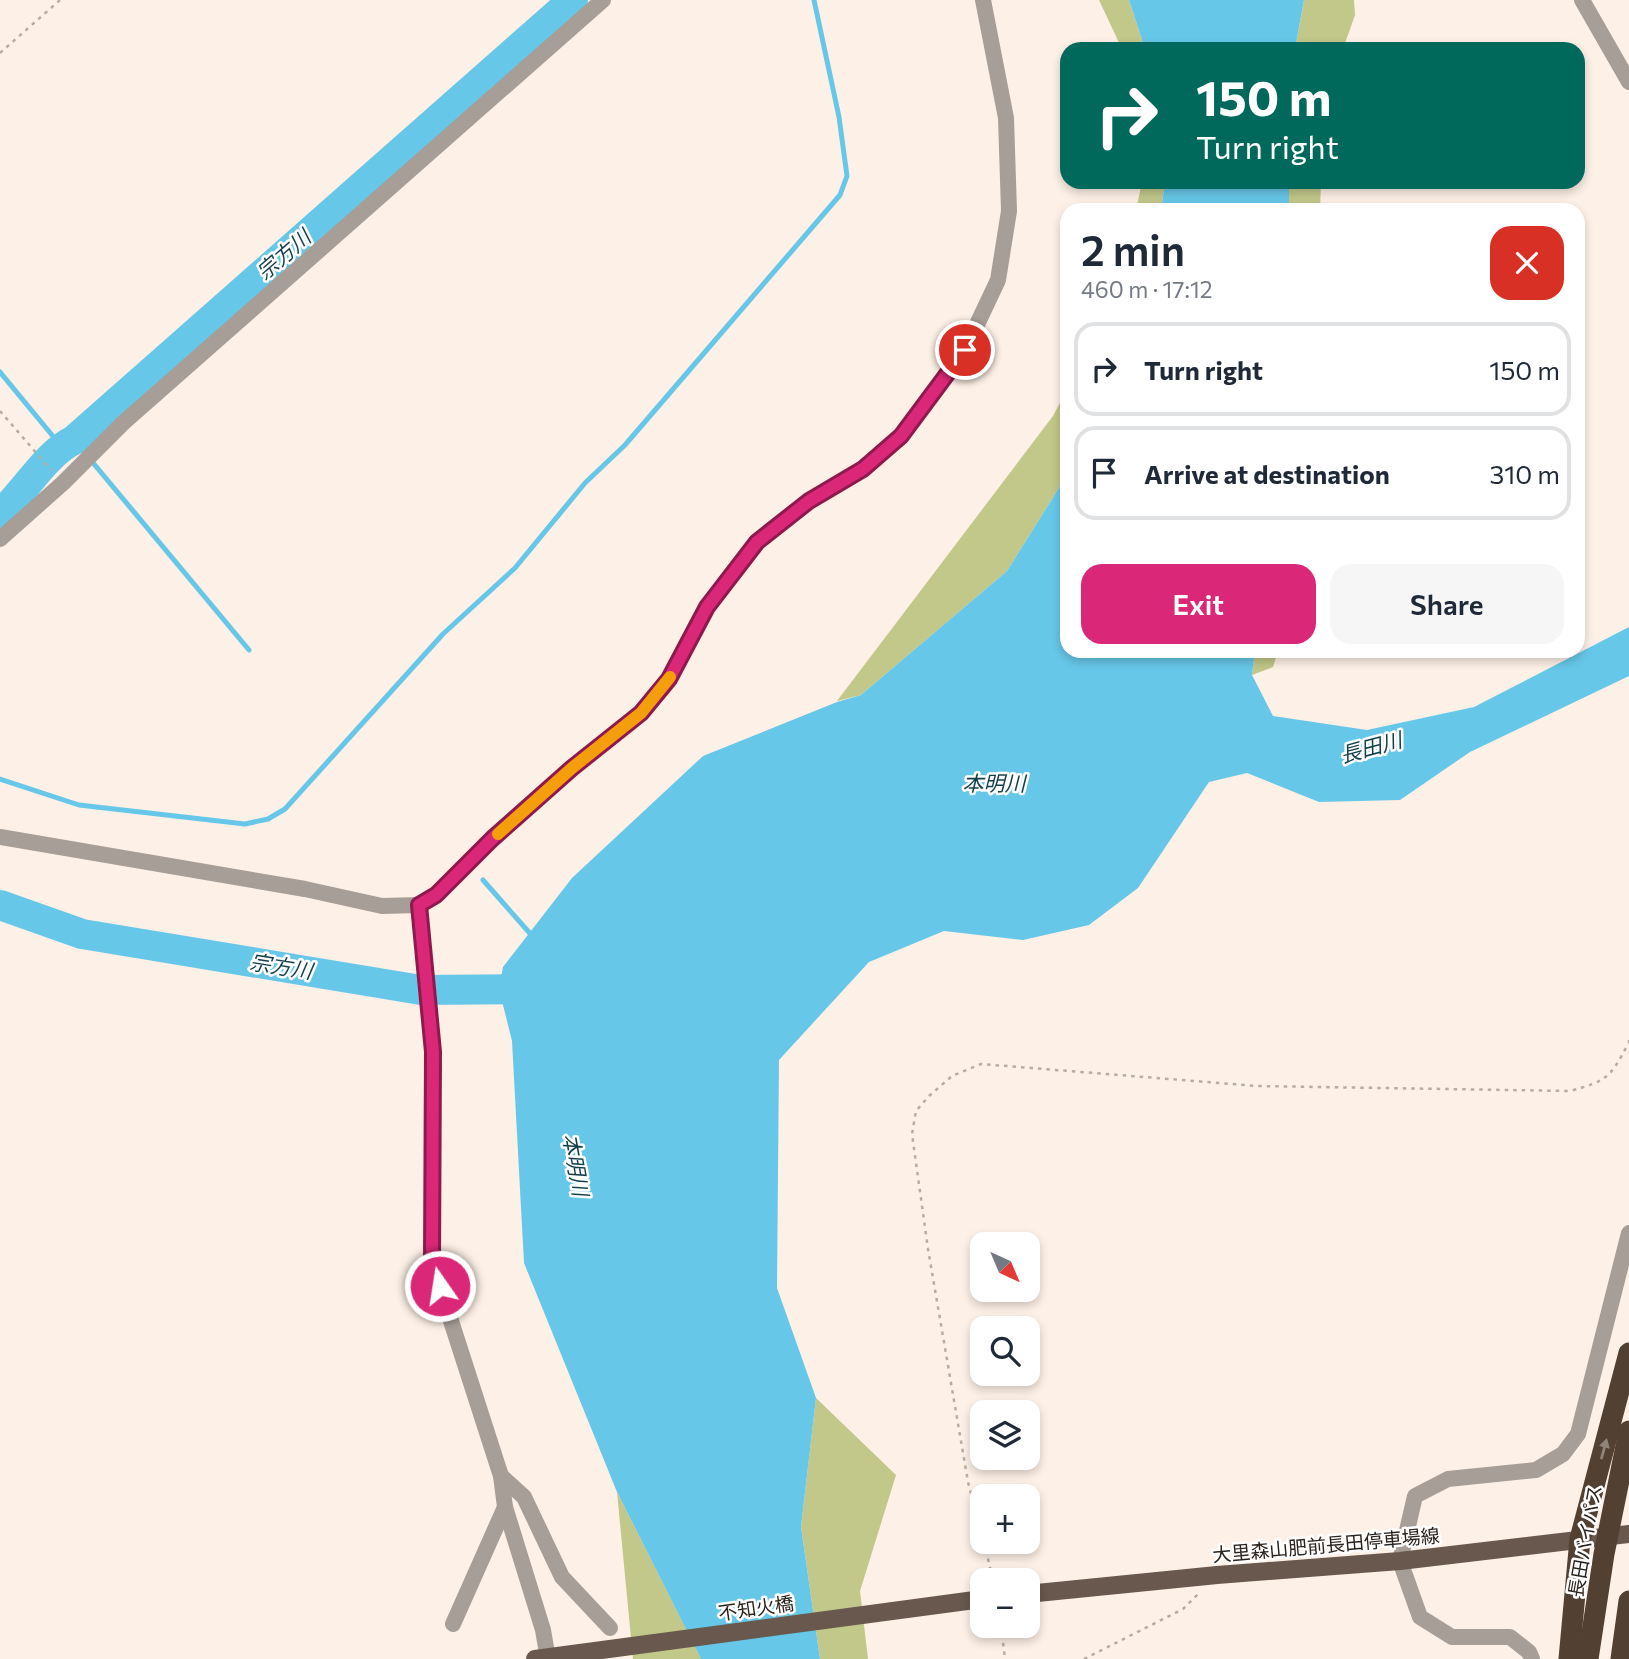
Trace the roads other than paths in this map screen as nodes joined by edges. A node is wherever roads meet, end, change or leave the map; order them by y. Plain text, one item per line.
1 (603, 0) edge
2 (984, 0) edge
3 (1582, 0) edge
4 (1629, 82) edge
5 (0, 539) edge
6 (0, 837) edge
7 (419, 905) junction
8 (1629, 1233) edge
9 (1629, 1353) edge
10 (1629, 1431) edge
11 (501, 1476) junction
12 (1629, 1500) edge
13 (505, 1507) junction
14 (1629, 1534) edge
15 (1580, 1539) junction
16 (1400, 1561) junction
17 (1040, 1593) edge
18 (1612, 1601) edge
19 (970, 1602) edge
20 (453, 1624) dead end
21 (610, 1628) dead end
22 (535, 1659) edge
23 (548, 1659) edge
24 (1532, 1659) edge
25 (1569, 1659) edge
26 (1588, 1659) edge
27 (1602, 1659) edge
28 (1621, 1659) edge

1 - 5 street
2 - 7 street
3 - 4 street
6 - 7 street
7 - 11 street
8 - 16 street
15 -> 9 highway
10 - 18 highway, 長田バイパス
11 - 13 street
11 - 21 street
12 - 18 highway, 長田バイパス
13 - 20 street
13 - 23 street
14 - 15 main road, 大里森山肥前長田停車場線
15 - 16 main road, 大里森山肥前長田停車場線
15 - 25 highway
16 - 17 main road, 大里森山肥前長田停車場線
16 - 24 street
18 - 26 highway, 長田バイパス
18 - 27 highway, 長田バイパス
18 - 28 highway
19 - 22 main road, 不知火橋

